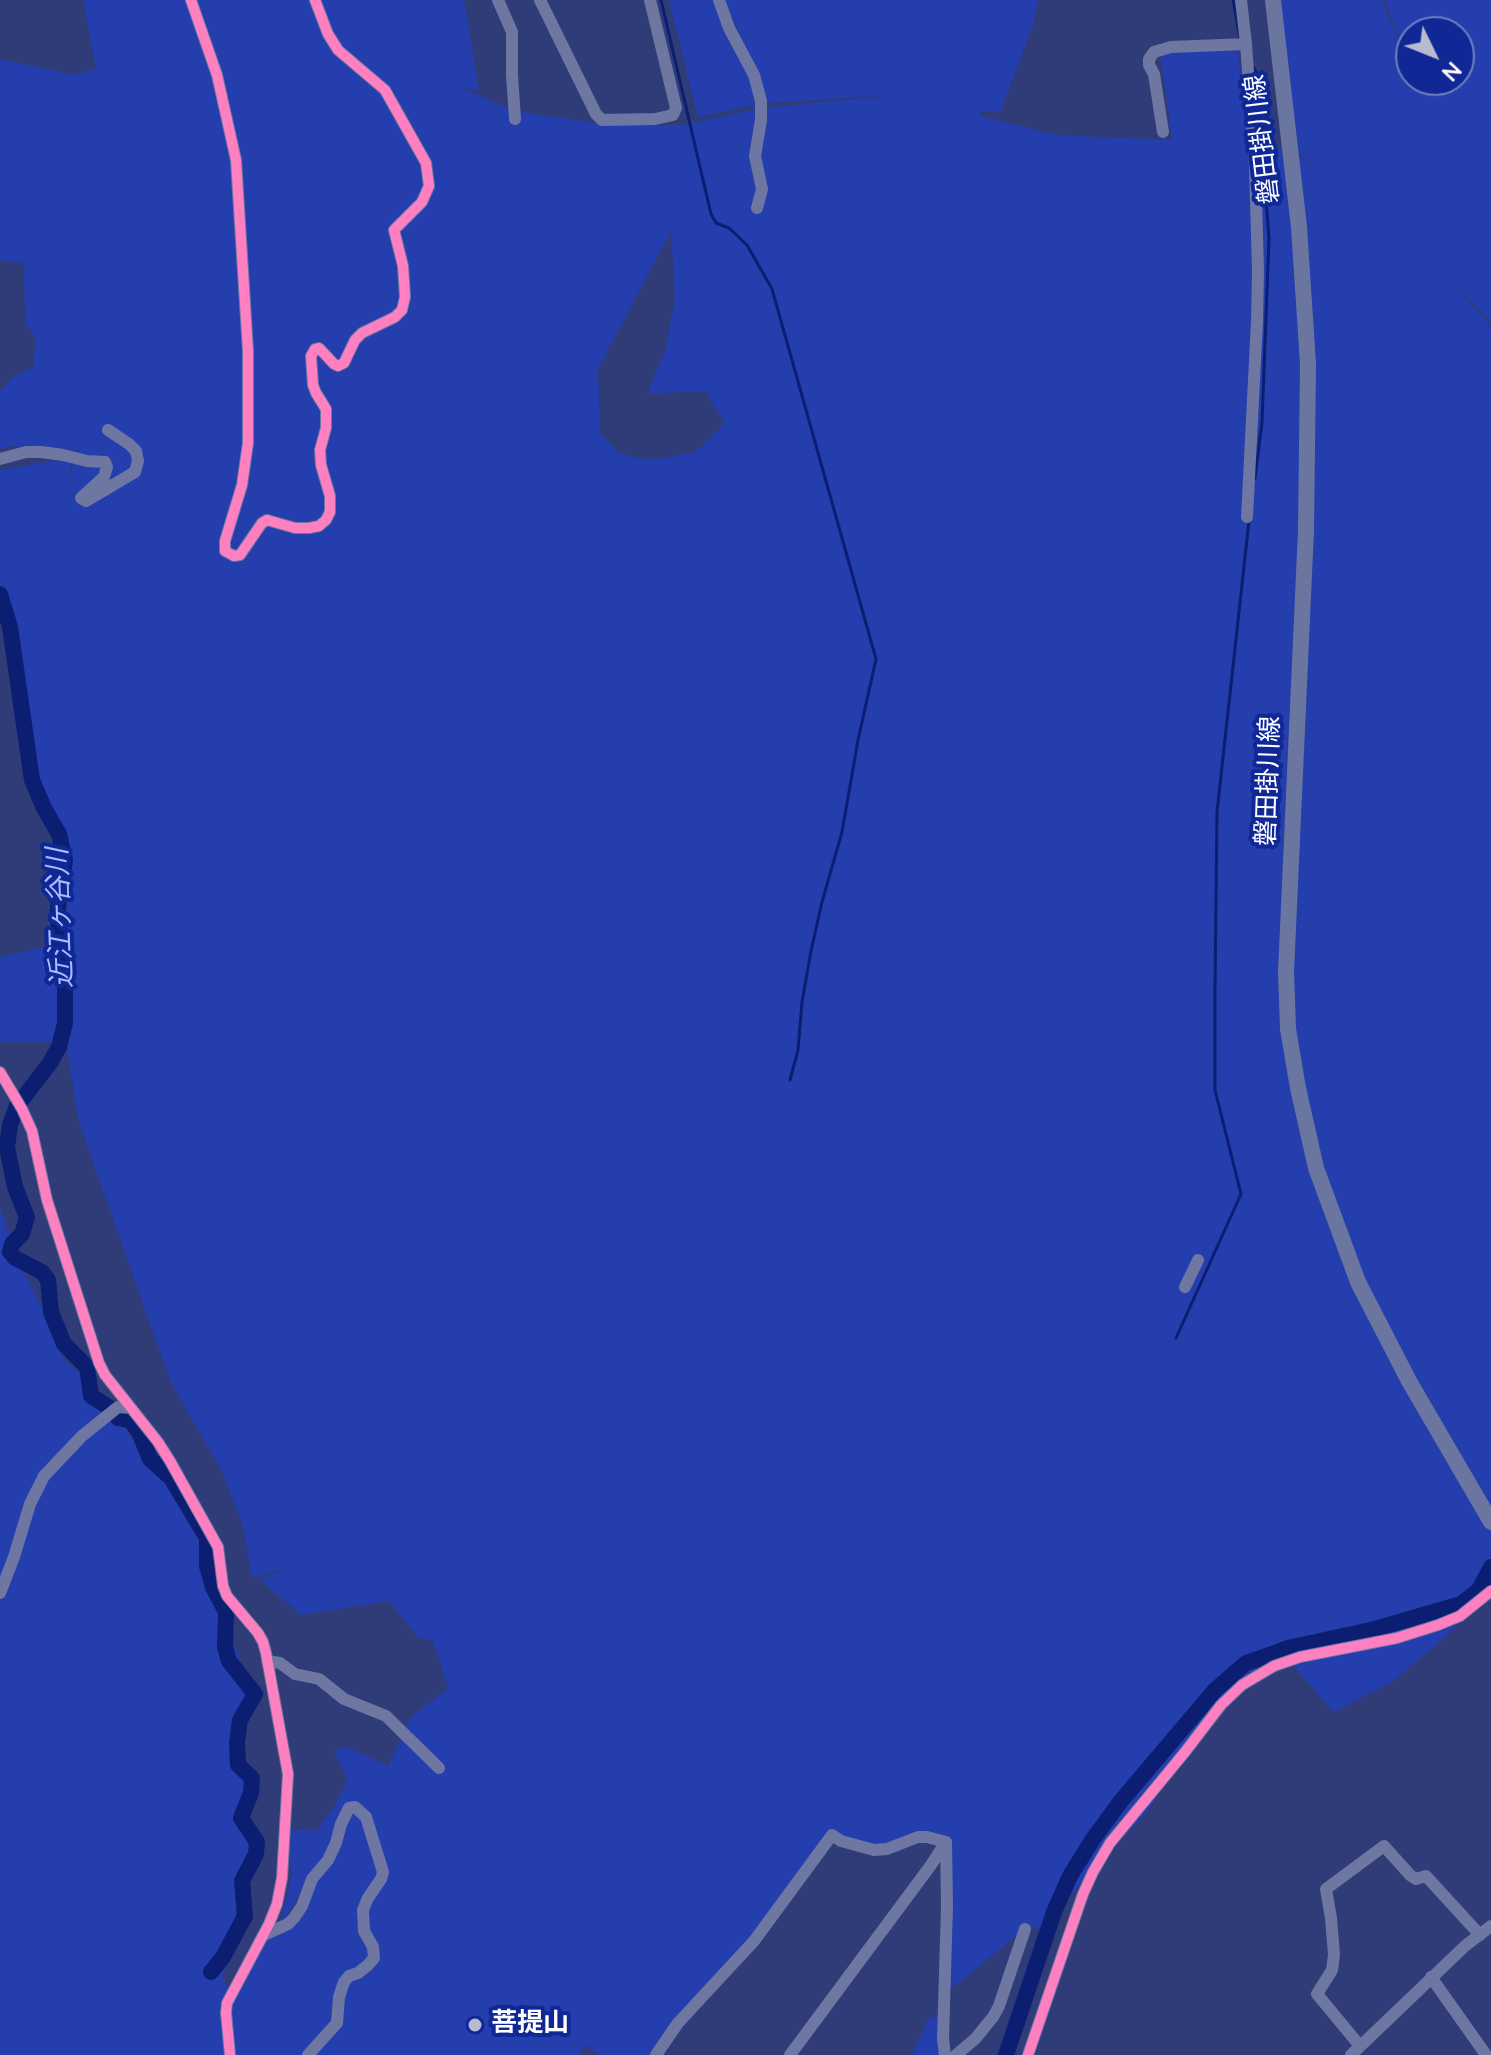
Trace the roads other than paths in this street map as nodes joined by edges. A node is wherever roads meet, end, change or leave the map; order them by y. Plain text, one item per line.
1 (191, 0) edge
2 (315, 0) edge
3 (498, 0) edge
4 (540, 0) edge
5 (650, 0) edge
6 (719, 0) edge
7 (1241, 0) edge
8 (1273, 0) edge
9 (1246, 44) junction
10 (515, 119) dead end
11 (1163, 132) dead end
12 (757, 208) dead end
13 (108, 430) dead end
14 (0, 459) edge
15 (1247, 517) dead end
16 (0, 1072) edge
17 (1198, 1260) dead end
18 (1185, 1287) dead end
19 (131, 1408) junction
20 (1490, 1521) edge
21 (1491, 1591) edge
22 (0, 1593) edge
23 (267, 1661) junction
24 (439, 1768) dead end
25 (946, 1842) junction
26 (1491, 1926) edge
27 (1025, 1929) dead end
28 (264, 1935) junction
29 (1480, 1935) junction
30 (1431, 1977) junction
31 (1356, 2050) edge
32 (230, 2055) edge
33 (308, 2055) edge
34 (656, 2055) edge
35 (790, 2055) edge
36 (945, 2055) edge
37 (956, 2055) edge
38 (1028, 2055) edge
39 (1486, 2055) edge

1 - 2 street
3 - 10 street
4 - 5 street
6 - 12 street
7 - 9 street
8 - 20 main road, 磐田掛川線
9 - 11 street
9 - 15 street
13 - 14 street
16 - 19 street
17 - 18 street
19 - 22 street
19 - 23 street
21 - 38 street
23 - 24 street
23 - 28 street
25 - 34 street
25 - 35 street
25 - 36 street
26 - 29 street
27 - 37 street
28 - 32 street
28 - 33 street
29 - 30 street
29 - 31 street
30 - 31 street
30 - 39 street

